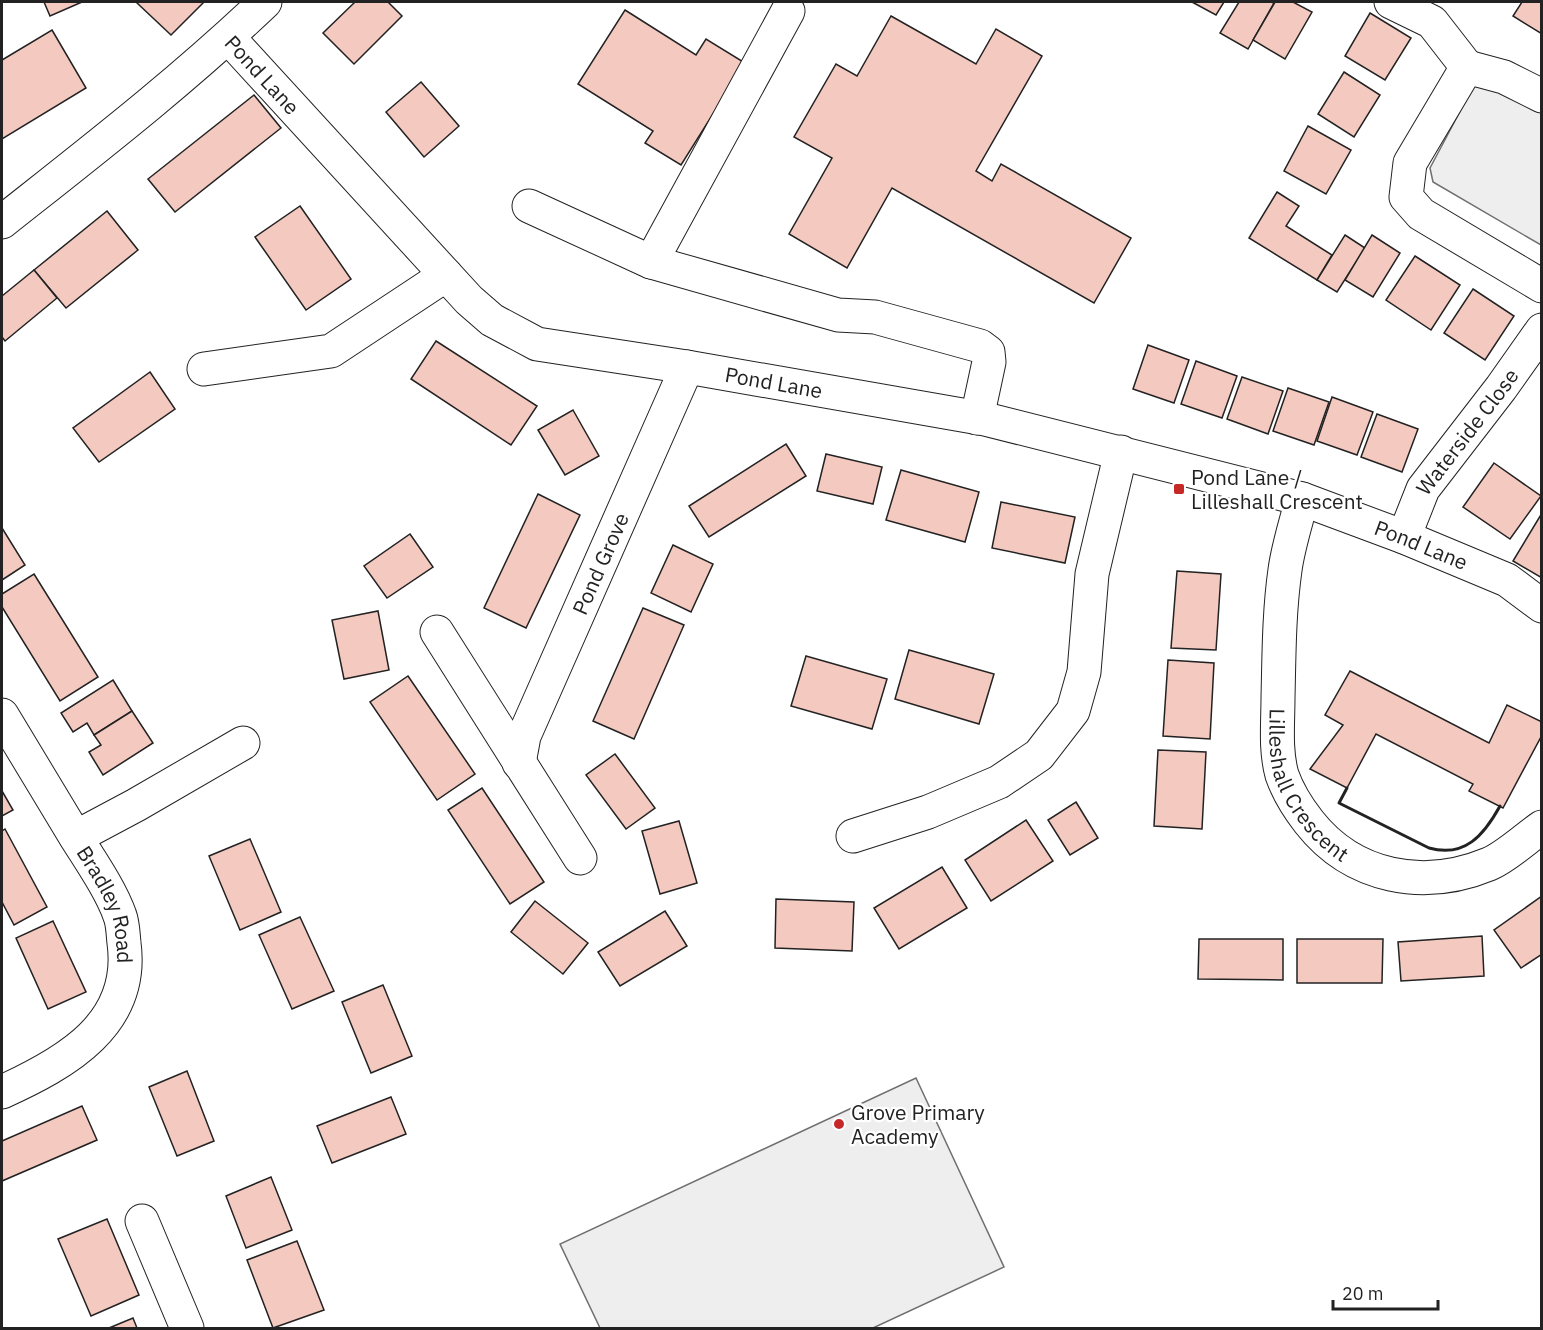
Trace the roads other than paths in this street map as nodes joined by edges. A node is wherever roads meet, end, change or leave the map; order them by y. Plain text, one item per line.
1 (265, 2) edge
2 (1391, 2) edge
3 (788, 11) dead end
4 (228, 37) junction
5 (1467, 67) junction
6 (1542, 96) edge
7 (529, 206) dead end
8 (2, 222) edge
9 (651, 262) junction
10 (446, 275) junction
11 (1542, 286) edge
12 (1542, 330) edge
13 (687, 367) junction
14 (204, 369) dead end
15 (977, 418) junction
16 (1121, 452) junction
17 (1302, 499) junction
18 (1404, 537) junction
19 (1542, 606) edge
20 (437, 632) dead end
21 (2, 715) edge
22 (243, 743) dead end
23 (519, 763) junction
24 (1542, 827) edge
25 (853, 836) dead end
26 (76, 837) junction
27 (580, 858) dead end
28 (2, 1092) edge
29 (142, 1221) dead end
30 (187, 1329) edge

1 - 4 street
2 - 5 street
3 - 9 street
4 - 8 street, Pond Lane
4 - 10 street, Pond Lane
5 - 6 street
5 - 11 street
7 - 9 street
9 - 15 street
10 - 13 street, Pond Lane
10 - 14 street
12 - 18 street, Waterside Close
13 - 15 street, Pond Lane
13 - 23 street, Pond Grove
15 - 16 street, Pond Lane
16 - 17 street, Pond Lane
16 - 25 street
17 - 18 street, Pond Lane
17 - 24 street, Lilleshall Crescent
18 - 19 street, Pond Lane
20 - 23 street
21 - 26 street, Bradley Road
22 - 26 street
23 - 27 street
26 - 28 street, Bradley Road
29 - 30 street

